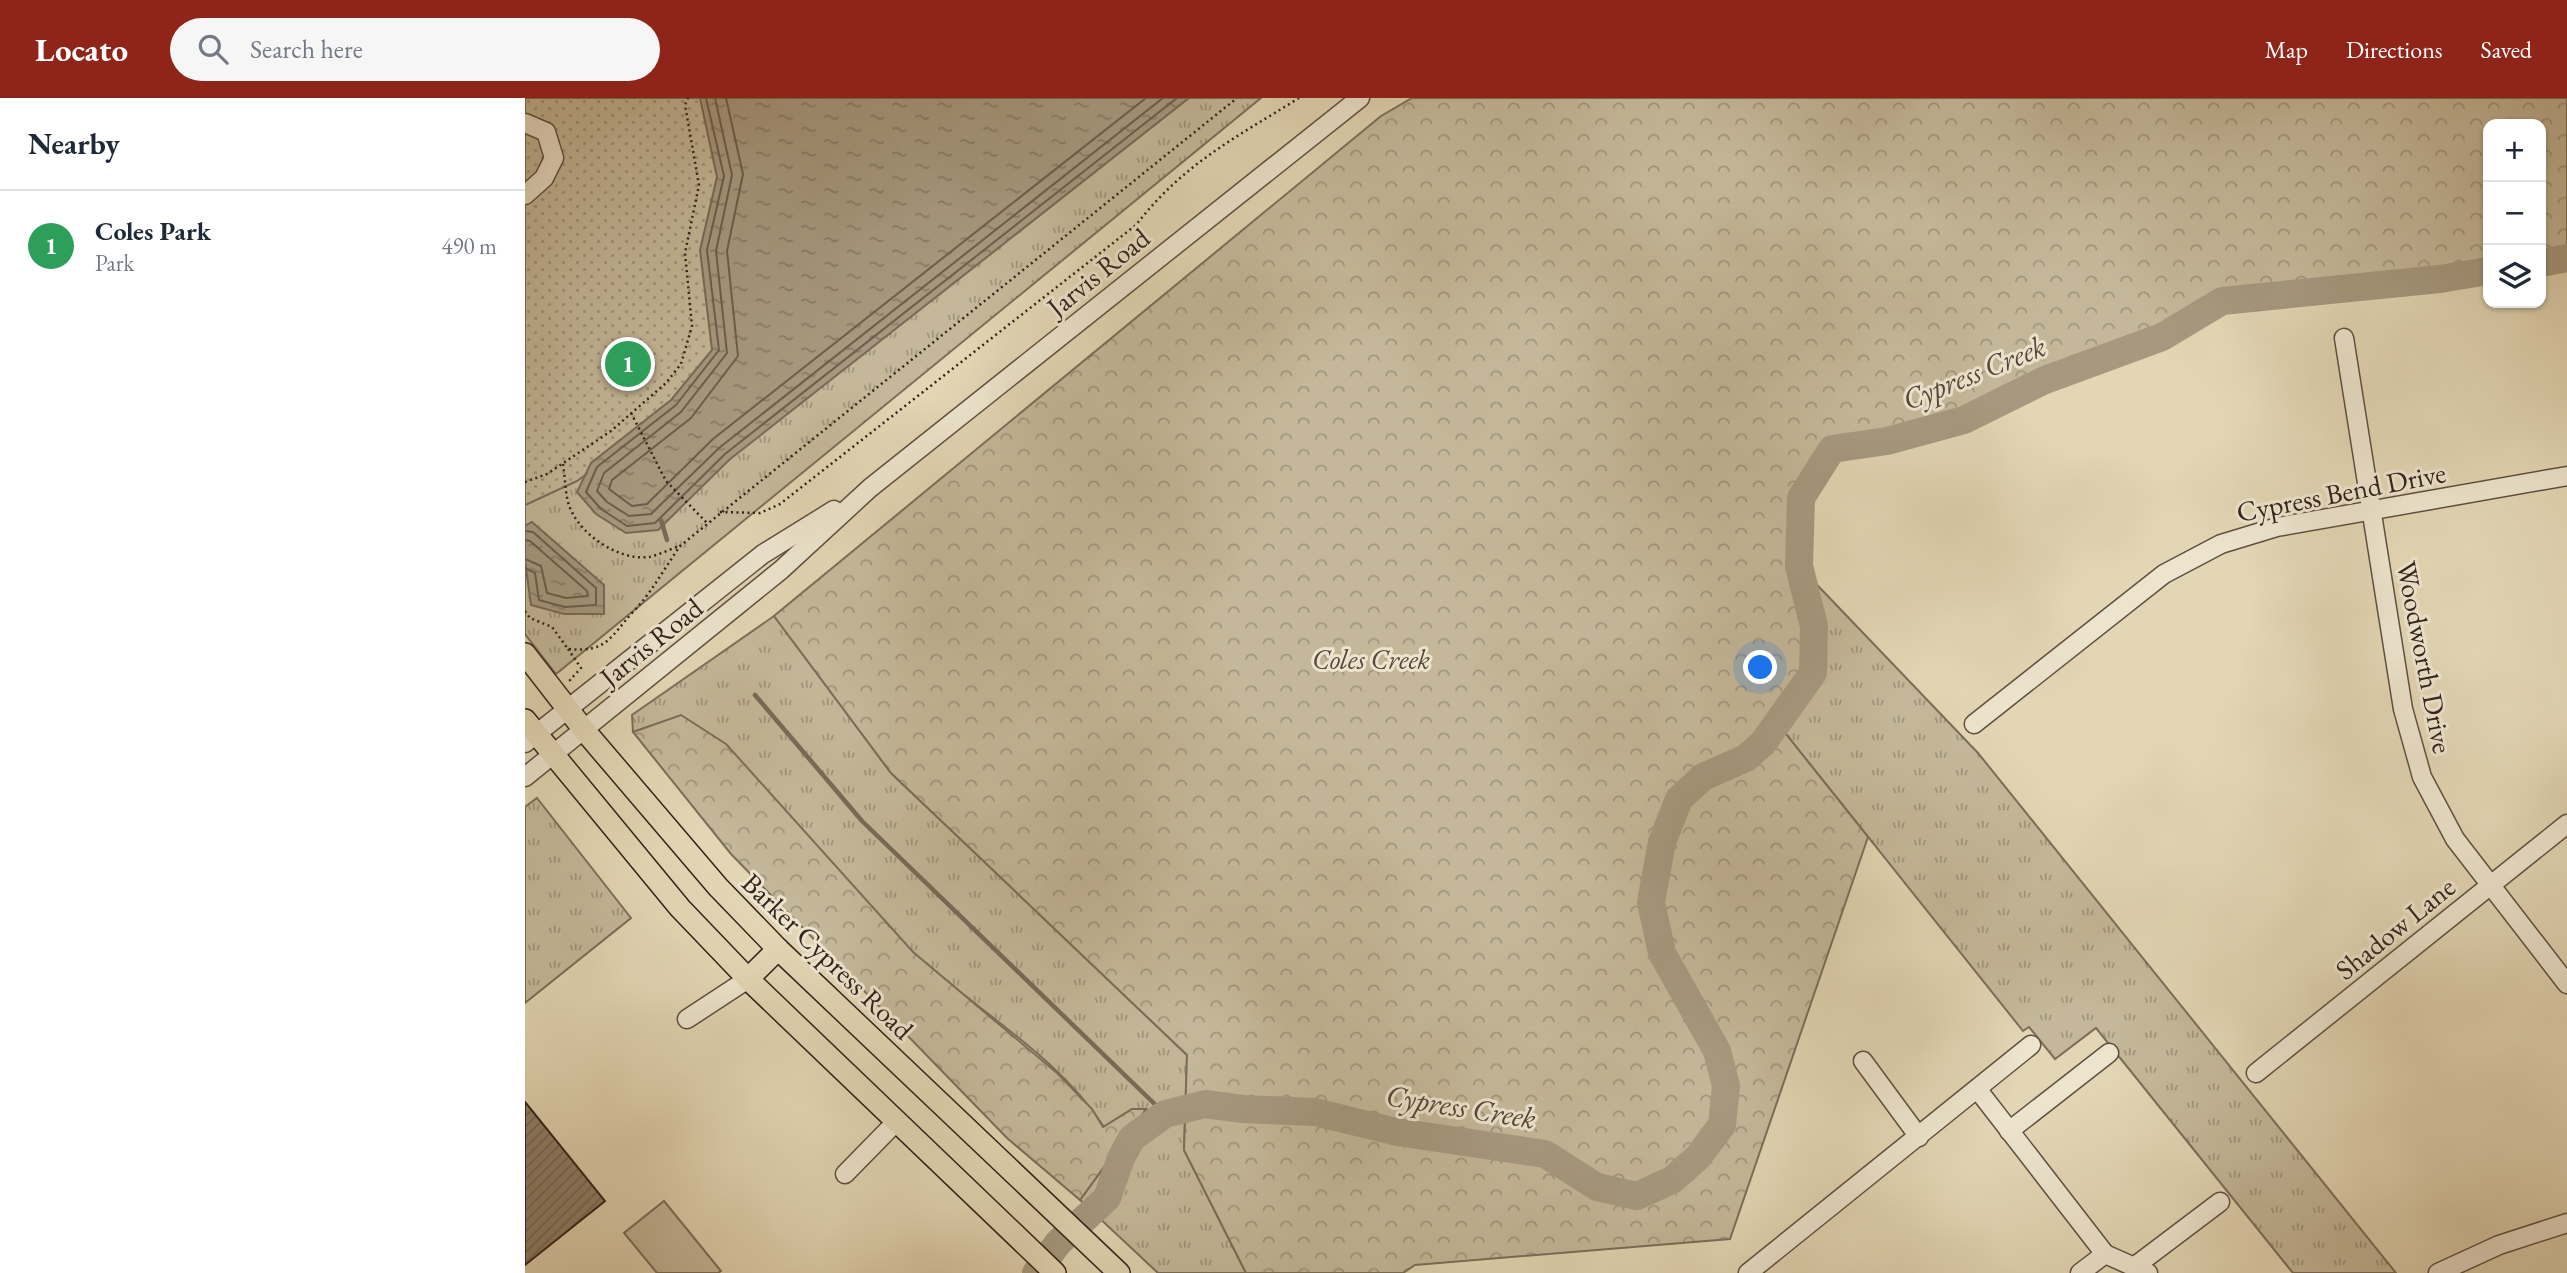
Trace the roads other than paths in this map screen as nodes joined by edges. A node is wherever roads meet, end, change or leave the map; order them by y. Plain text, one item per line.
1 (1360, 98) edge
2 (525, 123) edge
3 (525, 195) edge
4 (2344, 338) dead end
5 (2567, 476) edge
6 (870, 488) junction
7 (2372, 510) junction
8 (525, 654) edge
9 (568, 709) junction
10 (1974, 724) dead end
11 (584, 730) junction
12 (529, 732) edge
13 (553, 755) junction
14 (525, 777) edge
15 (2567, 824) edge
16 (2489, 886) junction
17 (778, 949) junction
18 (748, 979) junction
19 (2567, 984) edge
20 (687, 1019) dead end
21 (2031, 1045) dead end
22 (2109, 1053) dead end
23 (1863, 1061) dead end
24 (2256, 1073) dead end
25 (1978, 1090) junction
26 (897, 1122) junction
27 (2010, 1131) junction
28 (1919, 1137) junction
29 (845, 1174) dead end
30 (2220, 1202) dead end
31 (2567, 1223) edge
32 (2105, 1254) junction
33 (2141, 1270) edge
34 (1055, 1273) edge
35 (1119, 1273) edge
36 (1748, 1273) edge
37 (2080, 1273) edge
38 (2438, 1273) edge

1 - 6 street, Jarvis Road
2 - 3 street
4 - 7 street, Woodworth Drive
5 - 7 street, Cypress Bend Drive
6 - 9 street, Jarvis Road
6 - 11 street, Jarvis Road
7 - 10 street, Cypress Bend Drive
7 - 16 street, Woodworth Drive
8 - 9 main road, Barker Cypress Road
9 - 11 main road, Barker Cypress Road
9 - 12 street, Jarvis Road
11 - 13 street, Jarvis Road
11 - 17 main road, Barker Cypress Road
12 - 13 main road
13 - 14 street, Jarvis Road
13 - 18 main road
15 - 16 street, Shadow Lane
16 - 19 street, Woodworth Drive
16 - 24 street, Shadow Lane
17 - 18 main road
17 - 35 main road, Barker Cypress Road
18 - 20 street
18 - 26 main road
21 - 25 street
22 - 27 street
23 - 28 street
25 - 27 street
25 - 28 street
26 - 29 street
26 - 34 main road
27 - 32 street
28 - 36 street
30 - 33 street
31 - 38 street
32 - 33 street
32 - 37 street

